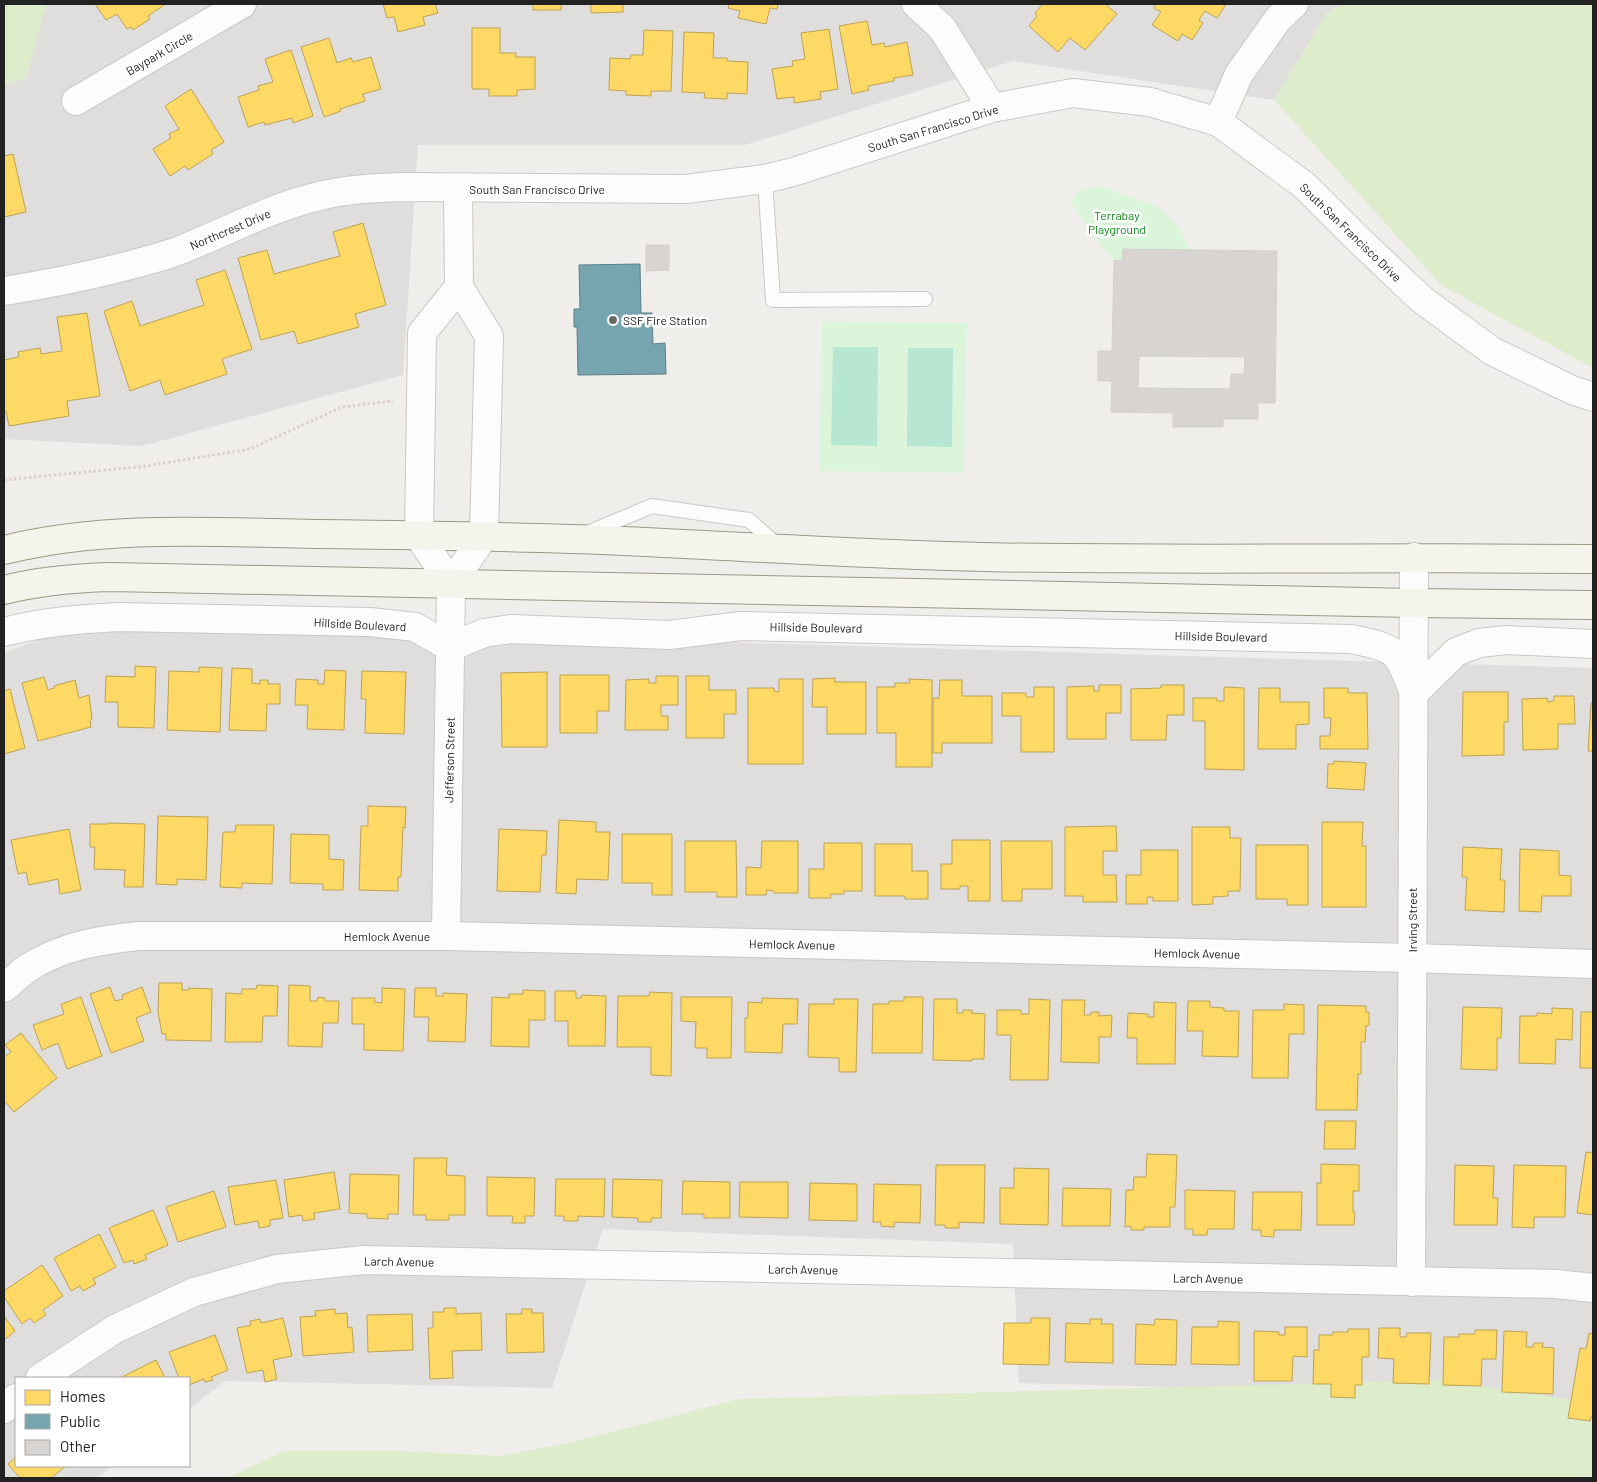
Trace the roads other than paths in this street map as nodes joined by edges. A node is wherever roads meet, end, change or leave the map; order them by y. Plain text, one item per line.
1 (242, 4) edge
2 (916, 4) edge
3 (1294, 4) edge
4 (76, 101) dead end
5 (992, 108) junction
6 (1218, 122) junction
7 (766, 179) junction
8 (458, 188) junction
9 (459, 287) junction
10 (4, 291) edge
11 (925, 299) dead end
12 (1593, 397) edge
13 (419, 536) junction
14 (484, 536) junction
15 (573, 539) junction
16 (782, 549) junction
17 (4, 550) edge
18 (1414, 558) junction
19 (1593, 559) edge
20 (451, 584) junction
21 (4, 590) edge
22 (1414, 603) junction
23 (1593, 605) edge
24 (4, 632) edge
25 (1593, 644) edge
26 (450, 647) junction
27 (1414, 693) junction
28 (446, 936) junction
29 (1412, 958) junction
30 (1593, 964) edge
31 (4, 988) edge
32 (1410, 1282) junction
33 (1593, 1288) edge
34 (42, 1377) edge
35 (15, 1399) edge
36 (4, 1408) edge

1 - 4 street, Baypark Circle
2 - 5 street
3 - 6 street
5 - 6 street, South San Francisco Drive
5 - 7 street, South San Francisco Drive
6 - 12 street, South San Francisco Drive
7 - 8 street, South San Francisco Drive
7 - 11 lane
8 - 9 street, South San Francisco Drive
8 - 10 street, Northcrest Drive
9 - 13 street
9 - 14 street
13 - 14 main road
13 - 17 main road
13 - 20 street
14 - 15 main road
14 - 20 street
15 - 16 main road
15 - 16 lane
16 - 18 main road
18 - 19 main road
18 - 22 street, Irving Street
20 - 21 main road
20 - 22 main road
20 - 26 street, Jefferson Street
22 - 23 main road
22 - 27 street, Irving Street
24 - 26 street, Hillside Boulevard
25 - 27 street
26 - 27 street, Hillside Boulevard
26 - 28 street, Jefferson Street
27 - 29 street, Irving Street
28 - 29 street, Hemlock Avenue
28 - 31 street, Hemlock Avenue
29 - 30 street, Hemlock Avenue
29 - 32 street, Irving Street
32 - 33 street, Larch Avenue
32 - 34 street, Larch Avenue
35 - 36 street

